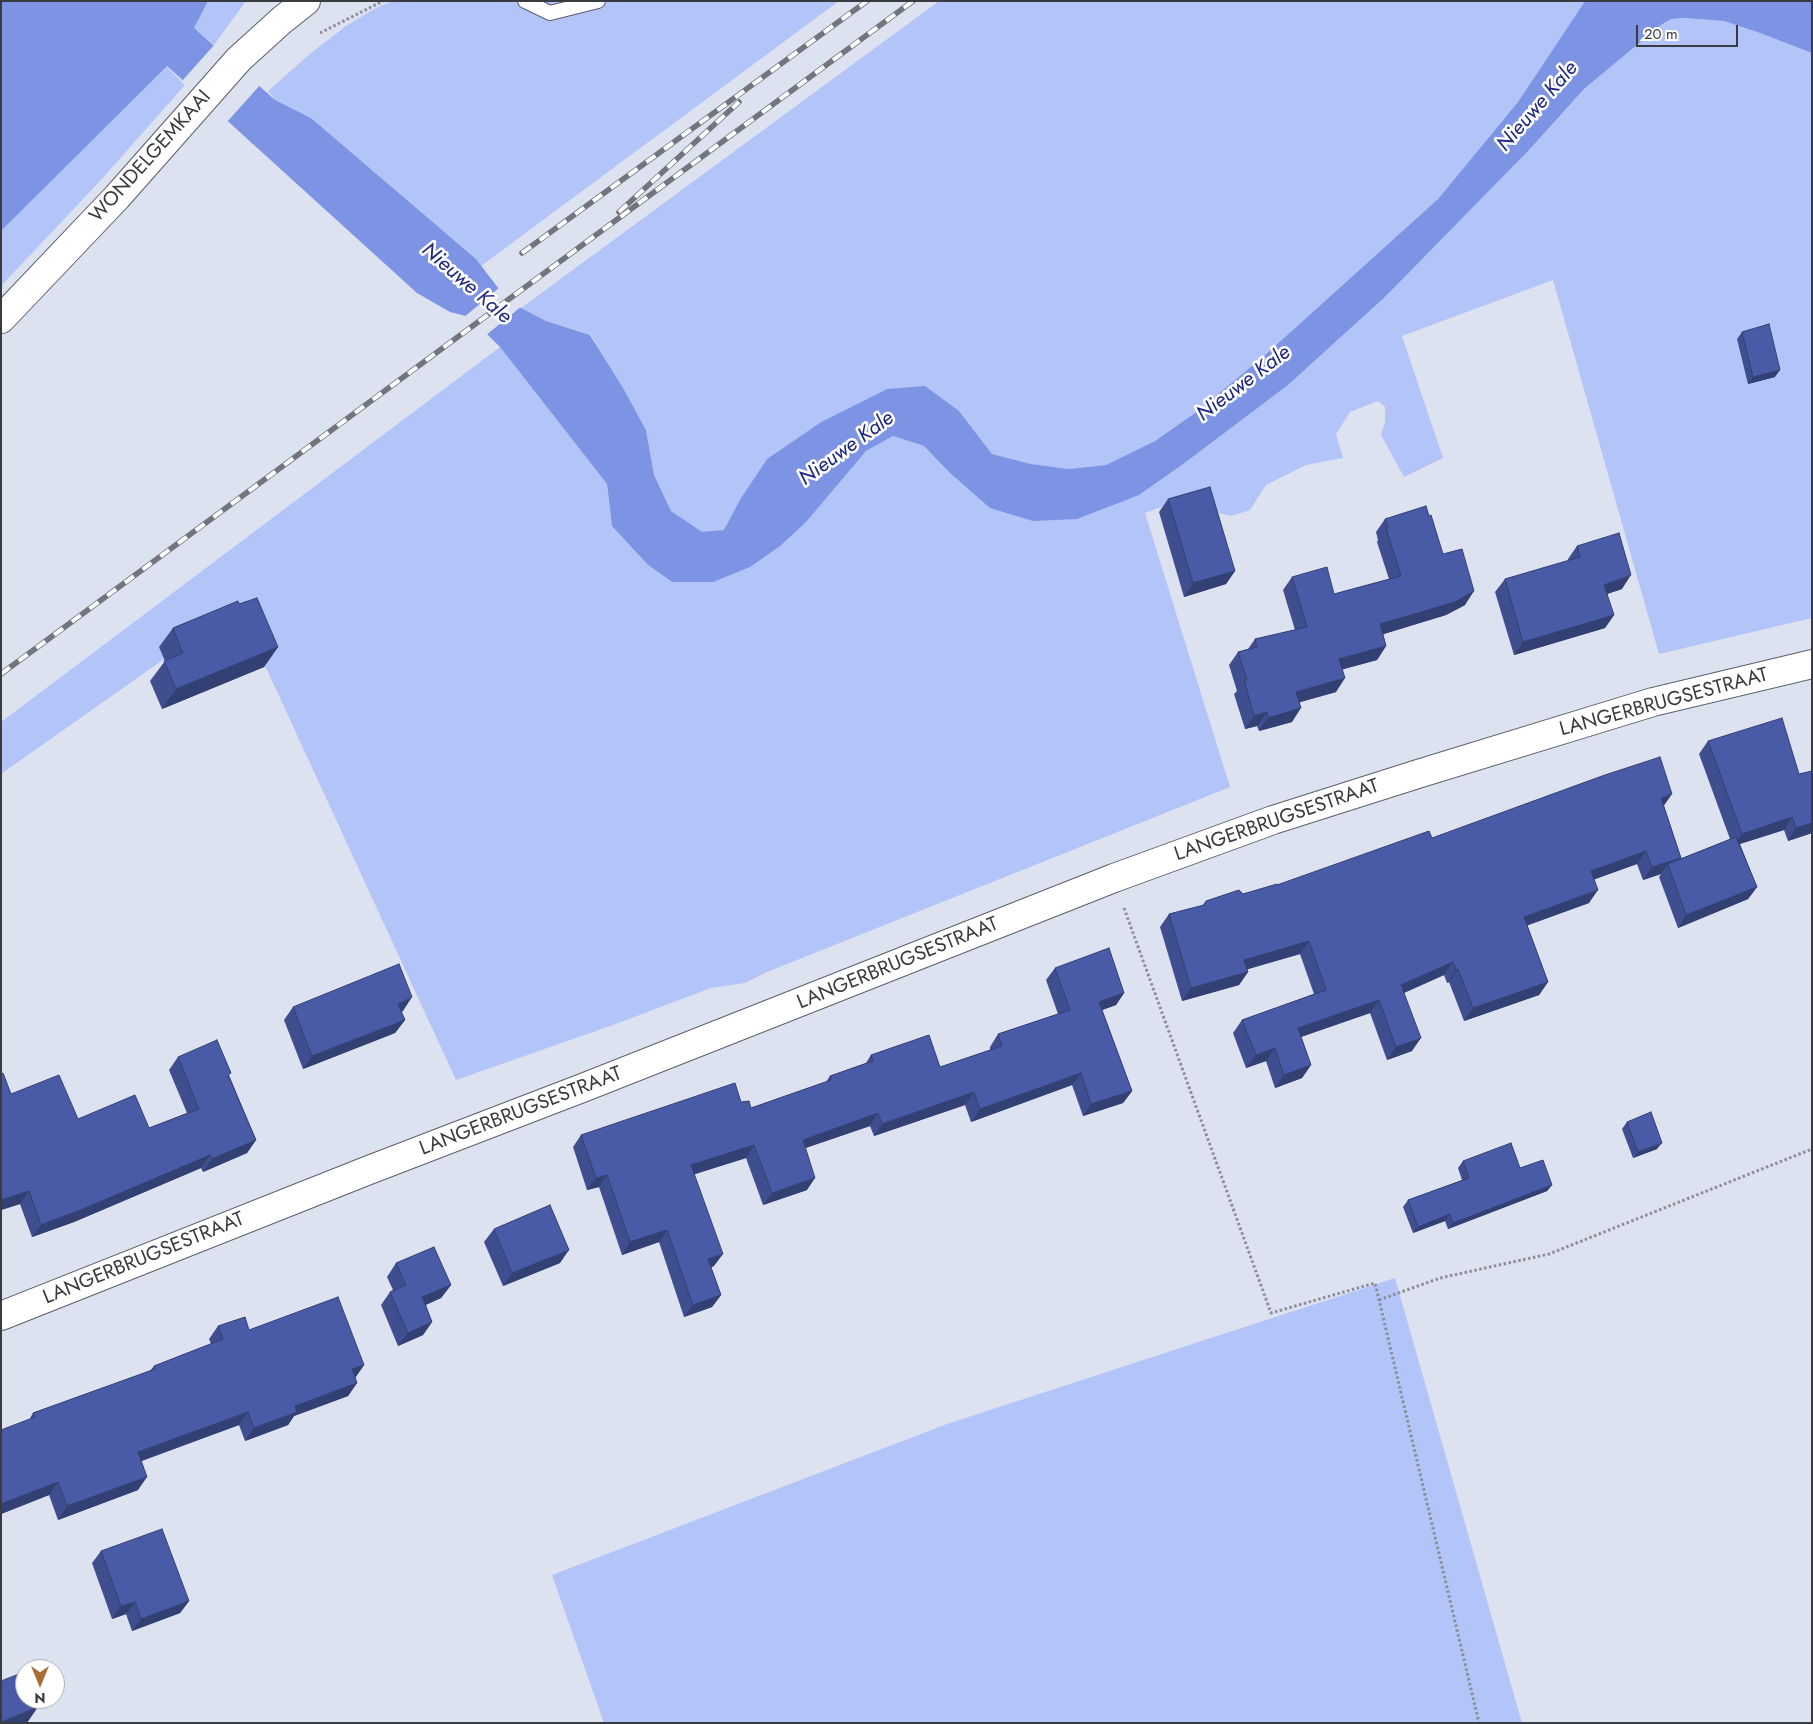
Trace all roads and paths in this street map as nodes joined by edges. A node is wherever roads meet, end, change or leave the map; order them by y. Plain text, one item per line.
1 (306, 1) edge
2 (525, 1) edge
3 (598, 1) edge
4 (1, 319) edge
5 (1812, 664) edge
6 (1114, 878) junction
7 (1812, 1149) edge
8 (1378, 1300) junction
9 (1, 1316) edge
10 (1480, 1723) edge

1 - 4 street, WONDELGEMKAAI
2 - 3 lane
5 - 6 street, LANGERBRUGSESTRAAT
6 - 8 path
6 - 9 street, LANGERBRUGSESTRAAT
7 - 8 path
8 - 10 path

